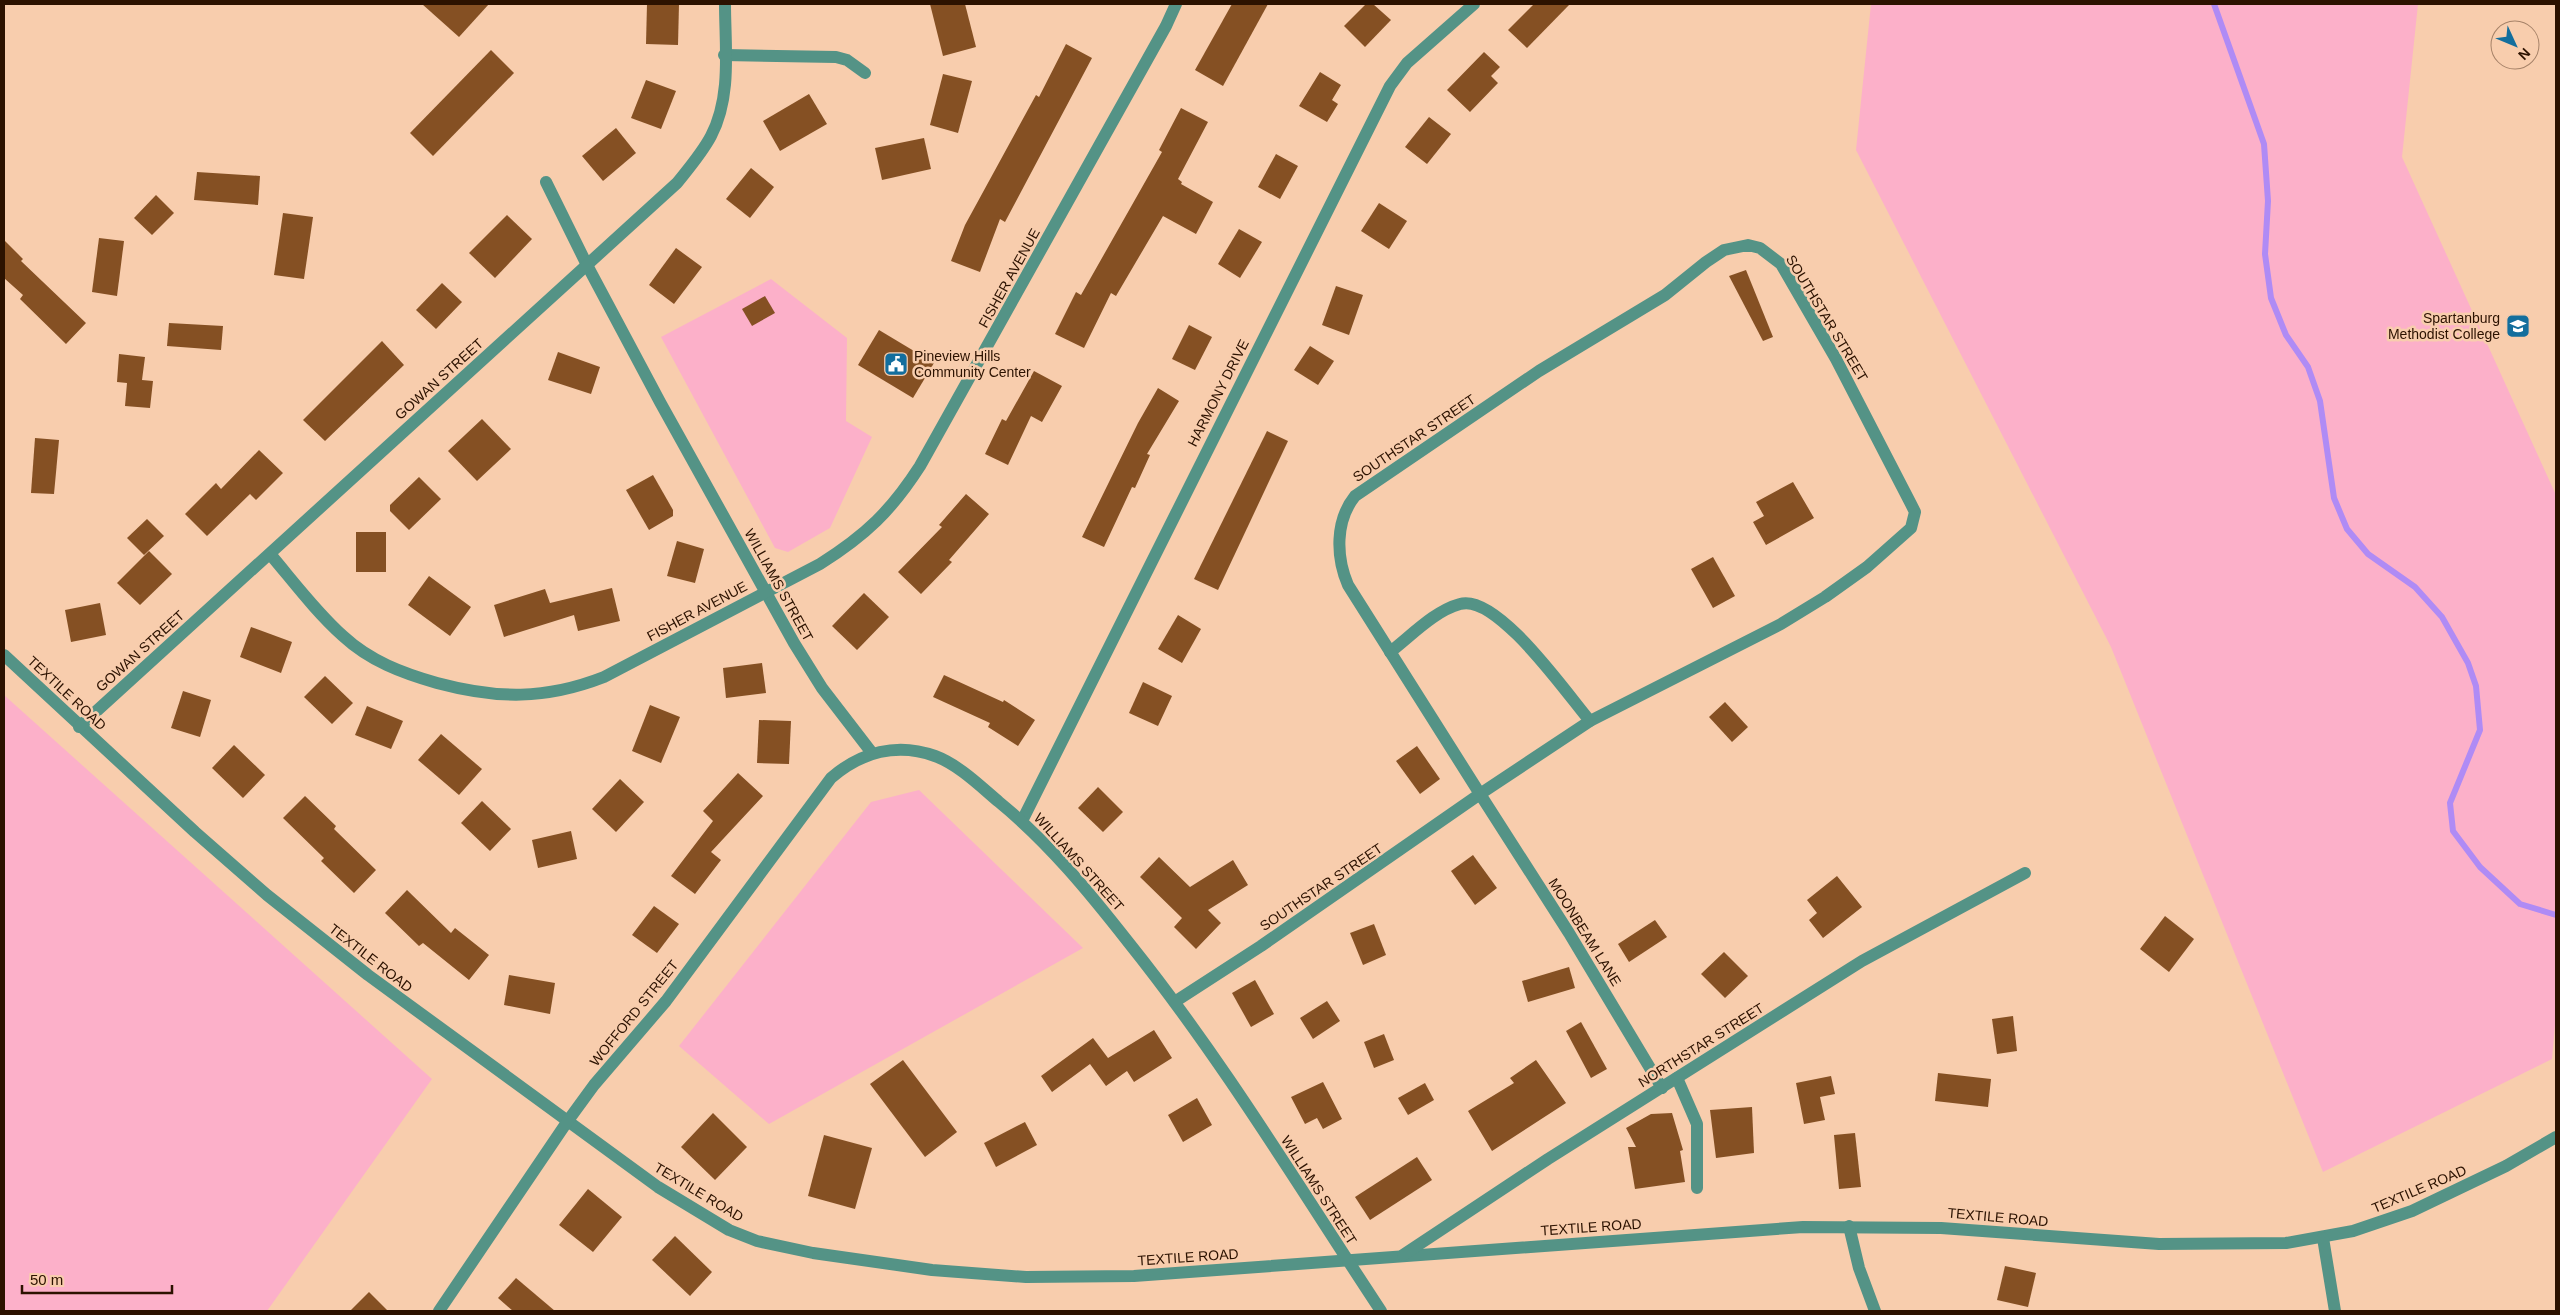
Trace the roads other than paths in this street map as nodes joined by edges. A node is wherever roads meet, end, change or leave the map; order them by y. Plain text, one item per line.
1 (725, 4) edge
2 (1176, 4) edge
3 (1474, 4) edge
4 (724, 55) junction
5 (865, 73) dead end
6 (546, 182) dead end
7 (587, 265) junction
8 (270, 554) junction
9 (766, 592) junction
10 (1390, 652) junction
11 (4, 655) edge
12 (1590, 721) junction
13 (79, 727) junction
14 (872, 753) junction
15 (1480, 794) junction
16 (1022, 821) junction
17 (2025, 873) dead end
18 (1176, 1001) junction
19 (1677, 1078) junction
20 (1662, 1088) junction
21 (567, 1122) junction
22 (2556, 1137) edge
23 (1697, 1188) dead end
24 (1849, 1226) junction
25 (2323, 1238) junction
26 (1401, 1257) junction
27 (1348, 1261) junction
28 (439, 1311) edge
29 (1381, 1311) edge
30 (1875, 1311) edge
31 (2335, 1311) edge

1 - 4 street, GOWAN STREET
2 - 9 street, FISHER AVENUE
3 - 16 street, HARMONY DRIVE
4 - 5 street
4 - 7 street, GOWAN STREET
6 - 7 street, WILLIAMS STREET
7 - 8 street, GOWAN STREET
7 - 9 street, WILLIAMS STREET
8 - 9 street, FISHER AVENUE
8 - 13 street, GOWAN STREET
9 - 14 street, WILLIAMS STREET
10 - 12 street
10 - 12 street, SOUTHSTAR STREET
10 - 15 street, SOUTHSTAR STREET
11 - 13 street, TEXTILE ROAD
12 - 15 street, SOUTHSTAR STREET
13 - 21 street, TEXTILE ROAD
14 - 16 street, WILLIAMS STREET
14 - 21 street, WOFFORD STREET
15 - 18 street, SOUTHSTAR STREET
15 - 20 street, MOONBEAM LANE
16 - 18 street, WILLIAMS STREET
17 - 19 street, NORTHSTAR STREET
18 - 27 street, WILLIAMS STREET
19 - 20 street, NORTHSTAR STREET
19 - 23 street
20 - 26 street, NORTHSTAR STREET
21 - 27 street, TEXTILE ROAD
21 - 28 street, WOFFORD STREET
22 - 25 street, TEXTILE ROAD
24 - 25 street, TEXTILE ROAD
24 - 26 street, TEXTILE ROAD
24 - 30 street
25 - 31 street
26 - 27 street, TEXTILE ROAD
27 - 29 street, WILLIAMS STREET

